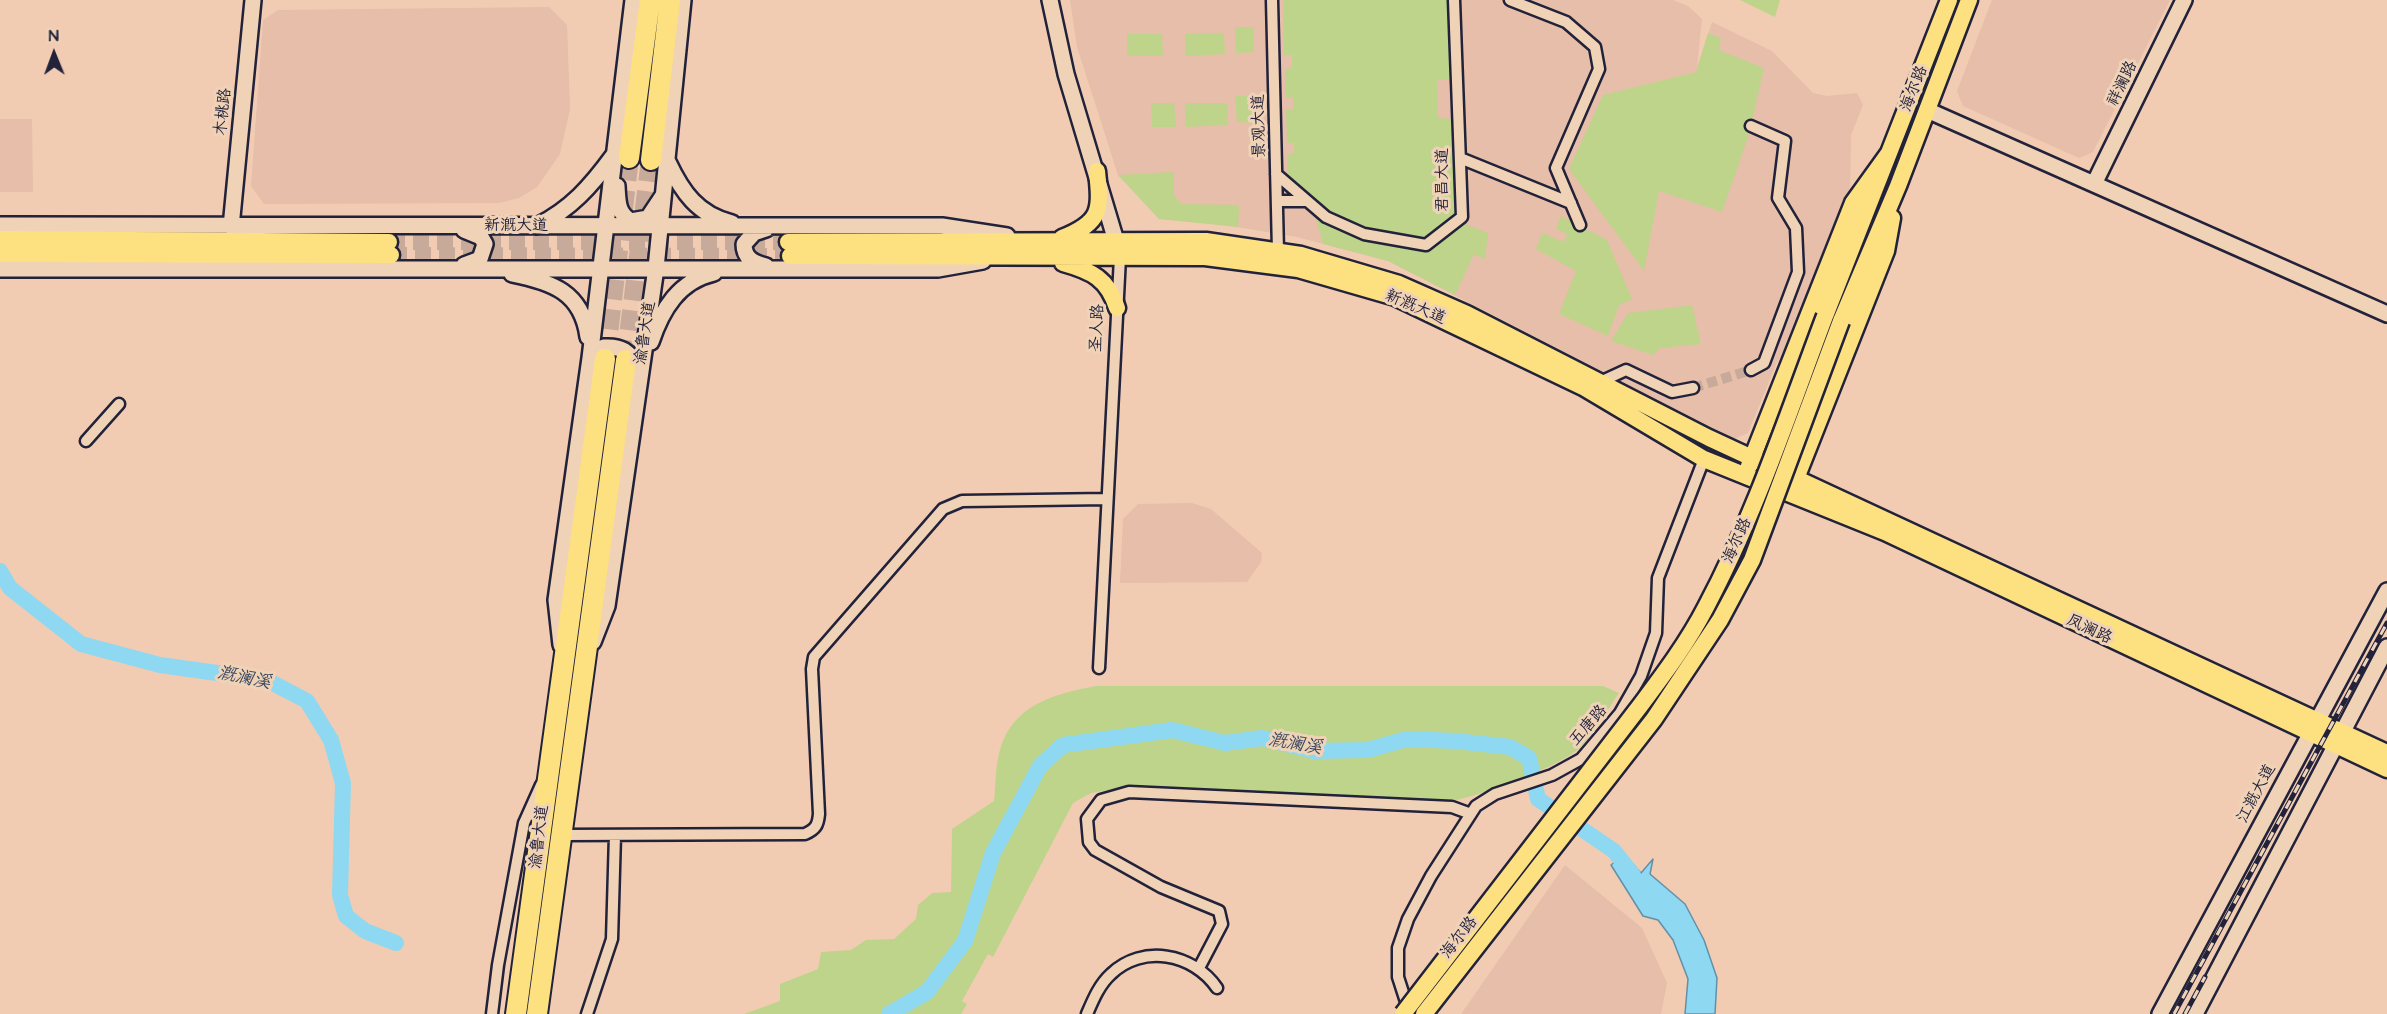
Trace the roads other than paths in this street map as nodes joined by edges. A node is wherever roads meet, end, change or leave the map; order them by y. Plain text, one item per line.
1 (253, 0) edge
2 (633, 0) edge
3 (650, 0) edge
4 (670, 0) edge
5 (683, 0) edge
6 (1050, 0) edge
7 (1272, 0) edge
8 (1454, 0) edge
9 (1510, 0) edge
10 (1949, 0) edge
11 (1970, 0) edge
12 (2184, 0) edge
13 (1926, 110) junction
14 (1751, 126) dead end
15 (1889, 153) junction
16 (622, 156) junction
17 (1460, 158) junction
18 (659, 161) junction
19 (1096, 171) junction
20 (1276, 174) junction
21 (2094, 184) junction
22 (1898, 186) junction
23 (665, 191) junction
24 (1277, 201) junction
25 (1307, 201) junction
26 (1571, 203) junction
27 (0, 225) edge
28 (1580, 225) dead end
29 (231, 227) junction
30 (456, 227) junction
31 (533, 227) junction
32 (661, 227) junction
33 (749, 227) junction
34 (774, 227) junction
35 (605, 228) junction
36 (0, 239) edge
37 (1031, 240) junction
38 (1058, 240) junction
39 (1118, 240) junction
40 (1278, 252) junction
41 (0, 254) edge
42 (1120, 257) junction
43 (1003, 258) junction
44 (1042, 258) junction
45 (446, 268) junction
46 (481, 268) junction
47 (600, 268) junction
48 (656, 268) junction
49 (0, 269) edge
50 (736, 269) junction
51 (776, 269) junction
52 (1117, 308) junction
53 (2387, 314) edge
54 (1833, 319) junction
55 (598, 358) junction
56 (626, 360) tunnel mouth
57 (1751, 370) tunnel mouth
58 (639, 376) junction
59 (1600, 382) junction
60 (1694, 388) tunnel mouth
61 (119, 404) dead end
62 (86, 441) dead end
63 (1752, 457) junction
64 (1704, 459) junction
65 (1745, 476) junction
66 (1796, 477) junction
67 (1789, 495) junction
68 (1107, 499) junction
69 (2387, 591) edge
70 (2387, 647) edge
71 (586, 662) junction
72 (1099, 668) dead end
73 (2312, 726) junction
74 (2337, 739) junction
75 (2387, 753) edge
76 (549, 768) junction
77 (2387, 769) edge
78 (1471, 814) junction
79 (563, 835) junction
80 (615, 835) junction
81 (1199, 968) junction
82 (1216, 988) dead end
83 (492, 1014) edge
84 (516, 1014) edge
85 (537, 1014) edge
86 (587, 1014) edge
87 (1087, 1014) edge
88 (1403, 1014) edge
89 (1411, 1014) edge
90 (1424, 1014) edge
91 (2160, 1014) edge
92 (2195, 1014) edge

1 - 29 street, 木桃路
2 - 16 street, 渝鲁大道
3 - 16 highway, 渝鲁大道
4 - 18 highway, 渝鲁大道
5 - 18 street, 渝鲁大道
6 - 19 street, 圣人路
7 - 20 street, 景观大道
8 - 17 street, 君昌大道
9 - 26 street
10 - 15 main road, 海尔路
11 - 13 main road, 海尔路
12 - 21 street, 祥澜路
13 - 21 street
13 - 22 main road, 海尔路
14 - 57 street
15 - 54 main road, 海尔路
15 - 63 main road
16 - 23 street
16 - 31 street
16 - 35 street, 渝鲁大道
17 - 25 street, 君昌大道
17 - 26 street
18 - 23 street, 渝鲁大道
18 - 33 street
19 - 38 main road
19 - 39 street, 圣人路
20 - 24 street, 景观大道
20 - 25 street, 君昌大道
21 - 53 street
22 - 54 main road, 海尔路
22 - 66 main road
23 - 32 street, 渝鲁大道
24 - 25 street
24 - 40 street, 景观大道
26 - 28 street
27 - 29 street, 新溉大道
29 - 30 street, 新溉大道
30 - 31 street, 新溉大道
30 - 45 street
31 - 35 street, 新溉大道
32 - 33 street, 新溉大道
32 - 35 street, 新溉大道
32 - 48 street, 渝鲁大道
33 - 34 street, 新溉大道
34 - 37 street, 新溉大道
34 - 51 street
35 - 47 street, 渝鲁大道
36 - 41 main road
37 - 38 main road, 新溉大道
37 - 43 main road, 新溉大道
38 - 39 main road, 新溉大道
39 - 40 main road, 新溉大道
39 - 42 street, 圣人路
40 - 59 main road, 新溉大道
42 - 44 main road, 新溉大道
42 - 52 street, 圣人路
42 - 64 main road, 新溉大道
43 - 44 main road, 新溉大道
43 - 51 street, 新溉大道
44 - 52 main road
45 - 46 street, 新溉大道
45 - 49 street, 新溉大道
46 - 47 street, 新溉大道
46 - 55 street
47 - 48 street, 新溉大道
47 - 55 street, 渝鲁大道
48 - 50 street, 新溉大道
48 - 58 street, 渝鲁大道
50 - 51 street, 新溉大道
50 - 58 street
52 - 68 street, 圣人路
54 - 88 main road, 海尔路, bridge
54 - 90 main road, 海尔路, bridge
55 - 58 street
55 - 76 highway, 渝鲁大道
56 - 71 highway, 渝鲁大道
58 - 71 street, 渝鲁大道
59 - 60 street
59 - 63 main road, 新溉大道
61 - 62 street
63 - 65 main road
63 - 66 main road, 新溉大道
64 - 65 main road, 新溉大道
64 - 78 street, 五唐路
65 - 67 main road, 新溉大道
66 - 67 main road
66 - 73 main road, 凤澜路
67 - 73 main road, 凤澜路
68 - 72 street, 圣人路
68 - 80 street
69 - 73 street, 江溉大道
70 - 74 street
71 - 79 highway, 渝鲁大道
73 - 74 main road, 凤澜路
73 - 91 street, 江溉大道
74 - 75 main road, 凤澜路
74 - 77 main road, 凤澜路
74 - 92 street
76 - 83 street
76 - 84 highway, 渝鲁大道
78 - 81 street
78 - 89 street, 五唐路
79 - 80 street
79 - 85 highway, 渝鲁大道
80 - 86 street
81 - 82 street
81 - 87 street

